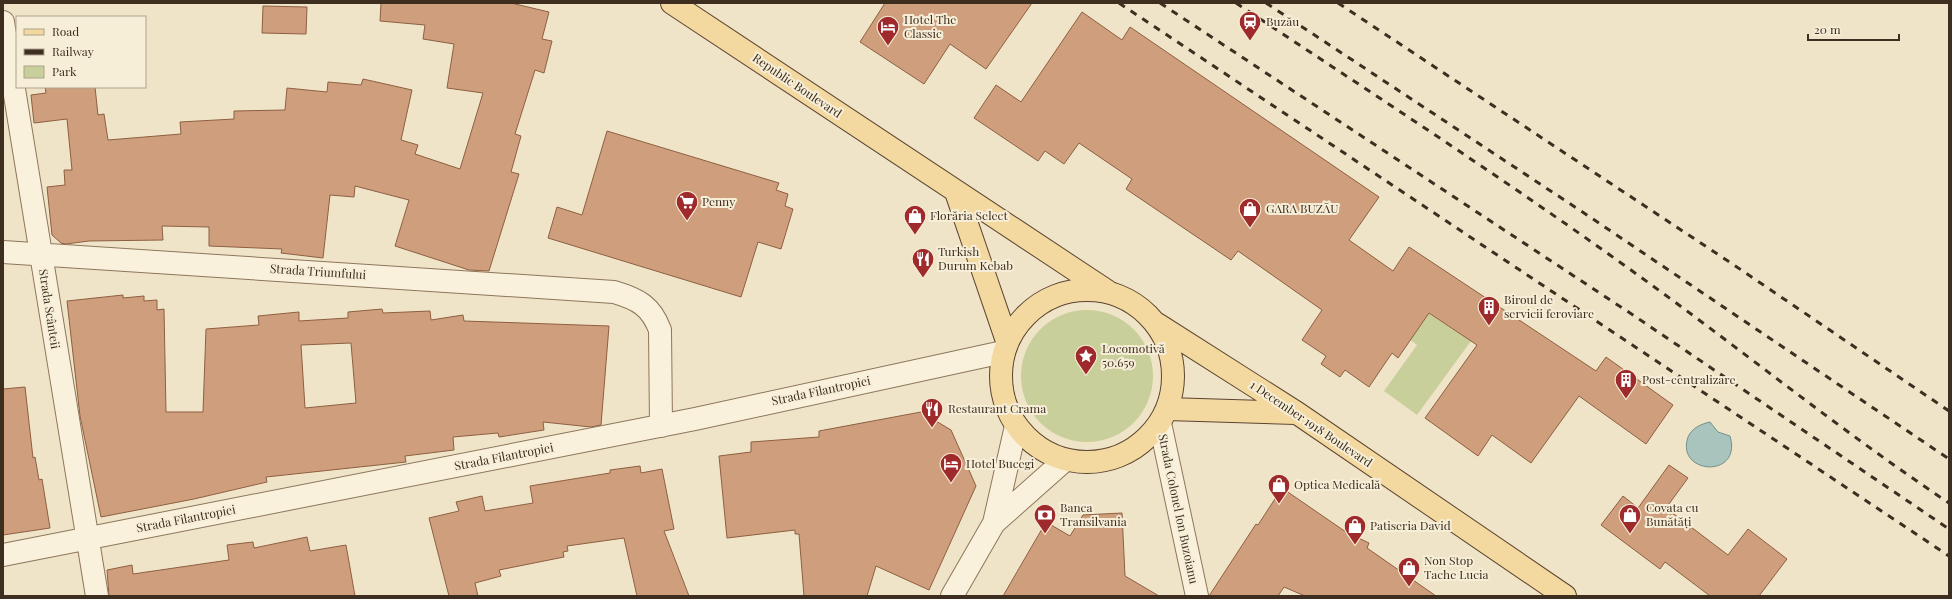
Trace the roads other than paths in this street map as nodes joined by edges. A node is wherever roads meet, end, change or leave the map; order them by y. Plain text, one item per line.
1 (672, 3) edge
2 (3, 22) edge
3 (956, 192) junction
4 (3, 252) edge
5 (40, 255) junction
6 (1110, 293) junction
7 (1154, 322) junction
8 (1005, 346) junction
9 (1297, 413) junction
10 (1163, 416) junction
11 (661, 426) junction
12 (1016, 426) junction
13 (1065, 460) junction
14 (994, 523) junction
15 (87, 538) junction
16 (3, 555) edge
17 (97, 596) edge
18 (952, 596) edge
19 (1197, 596) edge
20 (1565, 596) edge

1 - 3 main road
2 - 5 street, Strada Scânteii
3 - 6 main road
3 - 8 main road
4 - 5 street, Strada Triumfului
5 - 11 street, Strada Triumfului
5 - 15 street, Strada Scânteii
6 - 7 main road
6 - 8 main road
7 - 9 main road, 1 December 1918 Boulevard
7 - 10 main road
8 - 11 street, Strada Filantropiei
8 - 12 main road
9 - 10 main road
9 - 20 main road, 1 December 1918 Boulevard
10 - 13 main road
10 - 19 street, Strada Colonel Ion Buzoianu
11 - 15 street, Strada Filantropiei
12 - 13 main road
12 - 14 street
13 - 14 street
14 - 18 street
15 - 16 street, Strada Filantropiei
15 - 17 street, Strada Scânteii

